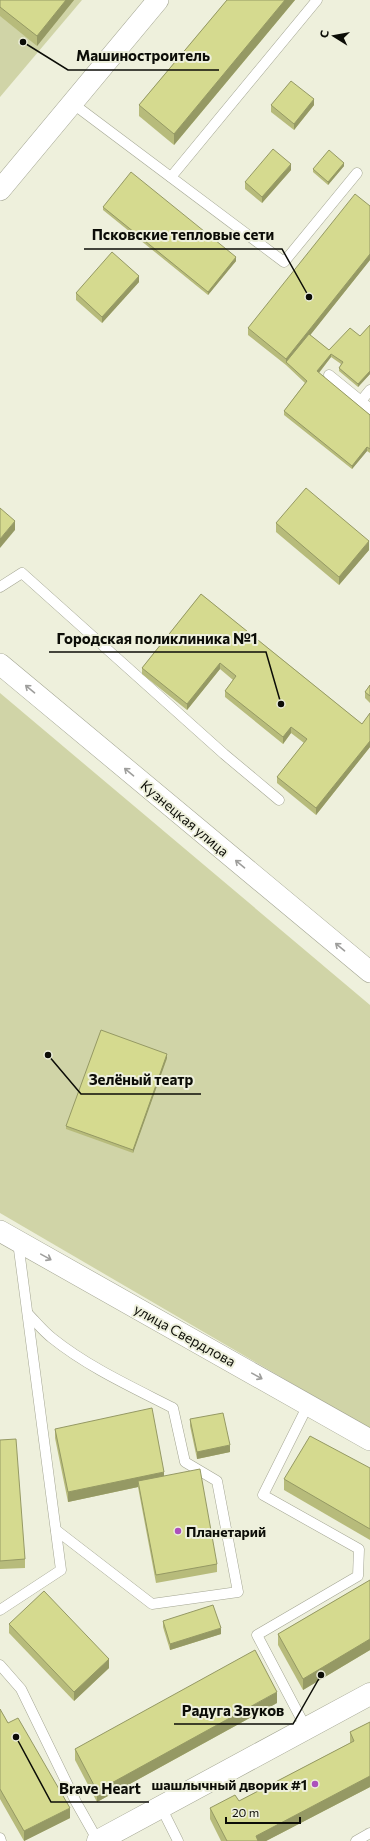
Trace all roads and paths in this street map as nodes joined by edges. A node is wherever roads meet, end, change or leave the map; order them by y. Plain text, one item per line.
1 (158, 0) edge
2 (317, 0) edge
3 (72, 102) junction
4 (357, 173) dead end
5 (171, 177) junction
6 (0, 190) edge
7 (329, 375) dead end
8 (370, 390) edge
9 (361, 401) junction
10 (370, 409) edge
11 (0, 587) edge
12 (0, 664) edge
13 (278, 800) dead end
14 (370, 972) edge
15 (0, 1231) edge
16 (18, 1241) junction
17 (28, 1314) junction
18 (308, 1405) junction
19 (370, 1440) edge
20 (56, 1530) junction
21 (0, 1610) edge
22 (0, 1665) edge
23 (370, 1694) edge
24 (306, 1728) junction
25 (161, 1807) junction
26 (370, 1833) edge
27 (0, 1838) edge
28 (1, 1841) edge
29 (98, 1841) edge
30 (178, 1841) edge
31 (356, 1841) edge

1 - 3 street
2 - 5 lane
3 - 5 lane
3 - 6 street
4 - 5 lane
7 - 9 lane
8 - 9 lane
9 - 10 lane
11 - 13 lane
14 -> 12 street, Кузнецкая улица
15 - 16 street, улица Свердлова
16 - 17 lane
16 -> 18 street, улица Свердлова
17 - 20 lane
17 - 20 lane
18 - 19 street, улица Свердлова
18 - 24 lane
20 - 21 lane
22 - 29 lane
23 - 24 main road
24 - 25 main road
25 - 29 main road
25 - 30 lane
26 - 31 lane
27 - 28 lane

